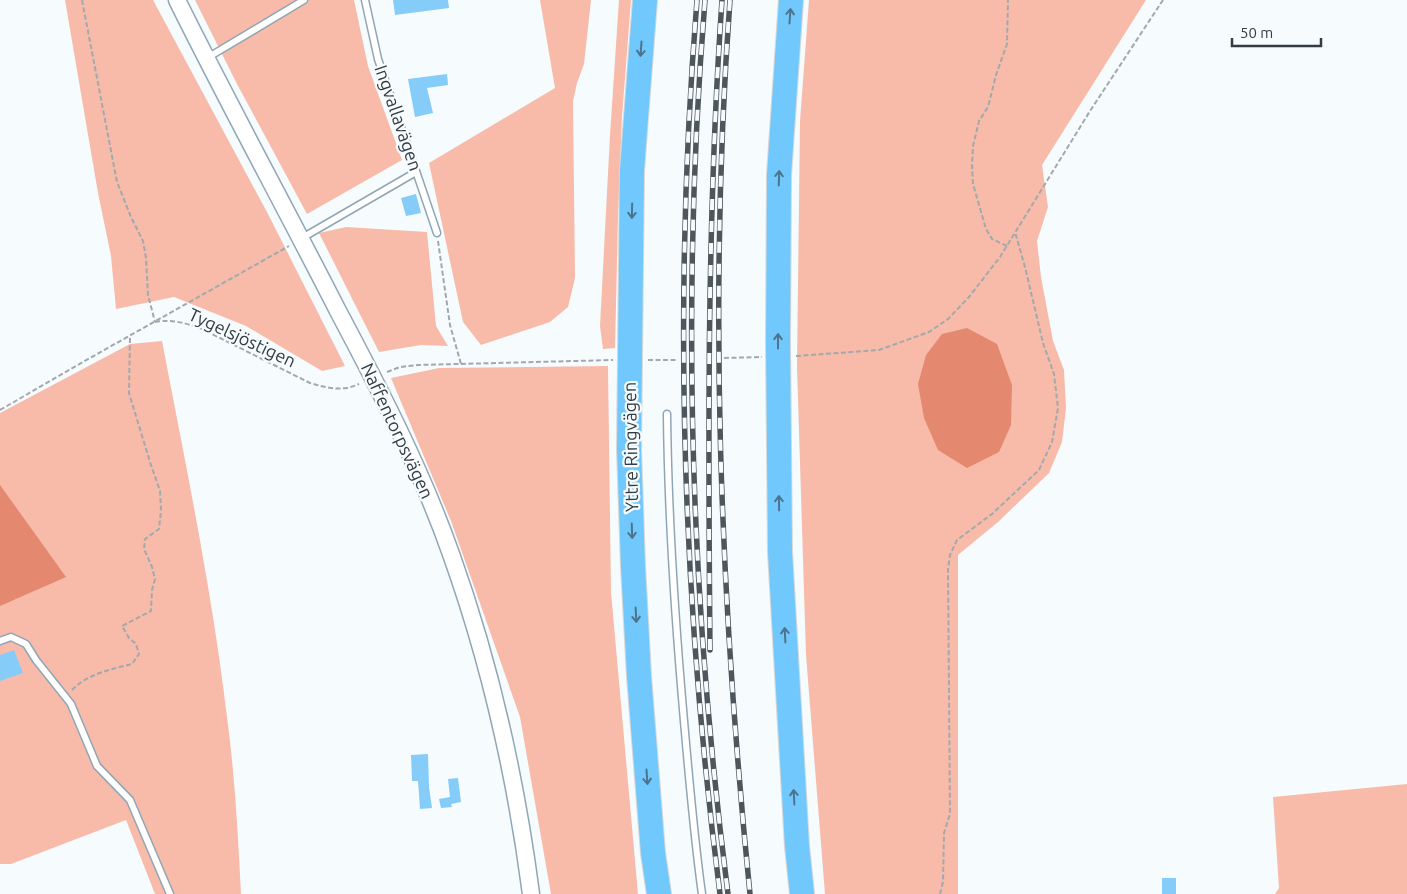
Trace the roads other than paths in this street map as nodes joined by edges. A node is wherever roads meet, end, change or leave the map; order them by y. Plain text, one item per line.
1 (177, 0) edge
2 (304, 0) edge
3 (365, 0) edge
4 (645, 0) edge
5 (791, 0) edge
6 (206, 59) junction
7 (416, 172) junction
8 (437, 234) road end
9 (301, 239) junction
10 (667, 414) dead end
11 (0, 641) edge
12 (170, 894) edge
13 (531, 894) edge
14 (659, 894) edge
15 (702, 894) edge
16 (803, 894) edge

1 - 6 street, Naffentorpsvägen
2 - 6 lane
3 - 7 lane, Ingvallavägen
4 -> 14 highway, Yttre Ringvägen
16 -> 5 highway
6 - 9 street, Naffentorpsvägen
7 - 8 lane, Ingvallavägen
7 - 9 lane
9 - 13 street, Naffentorpsvägen
10 - 15 lane
11 - 12 lane

